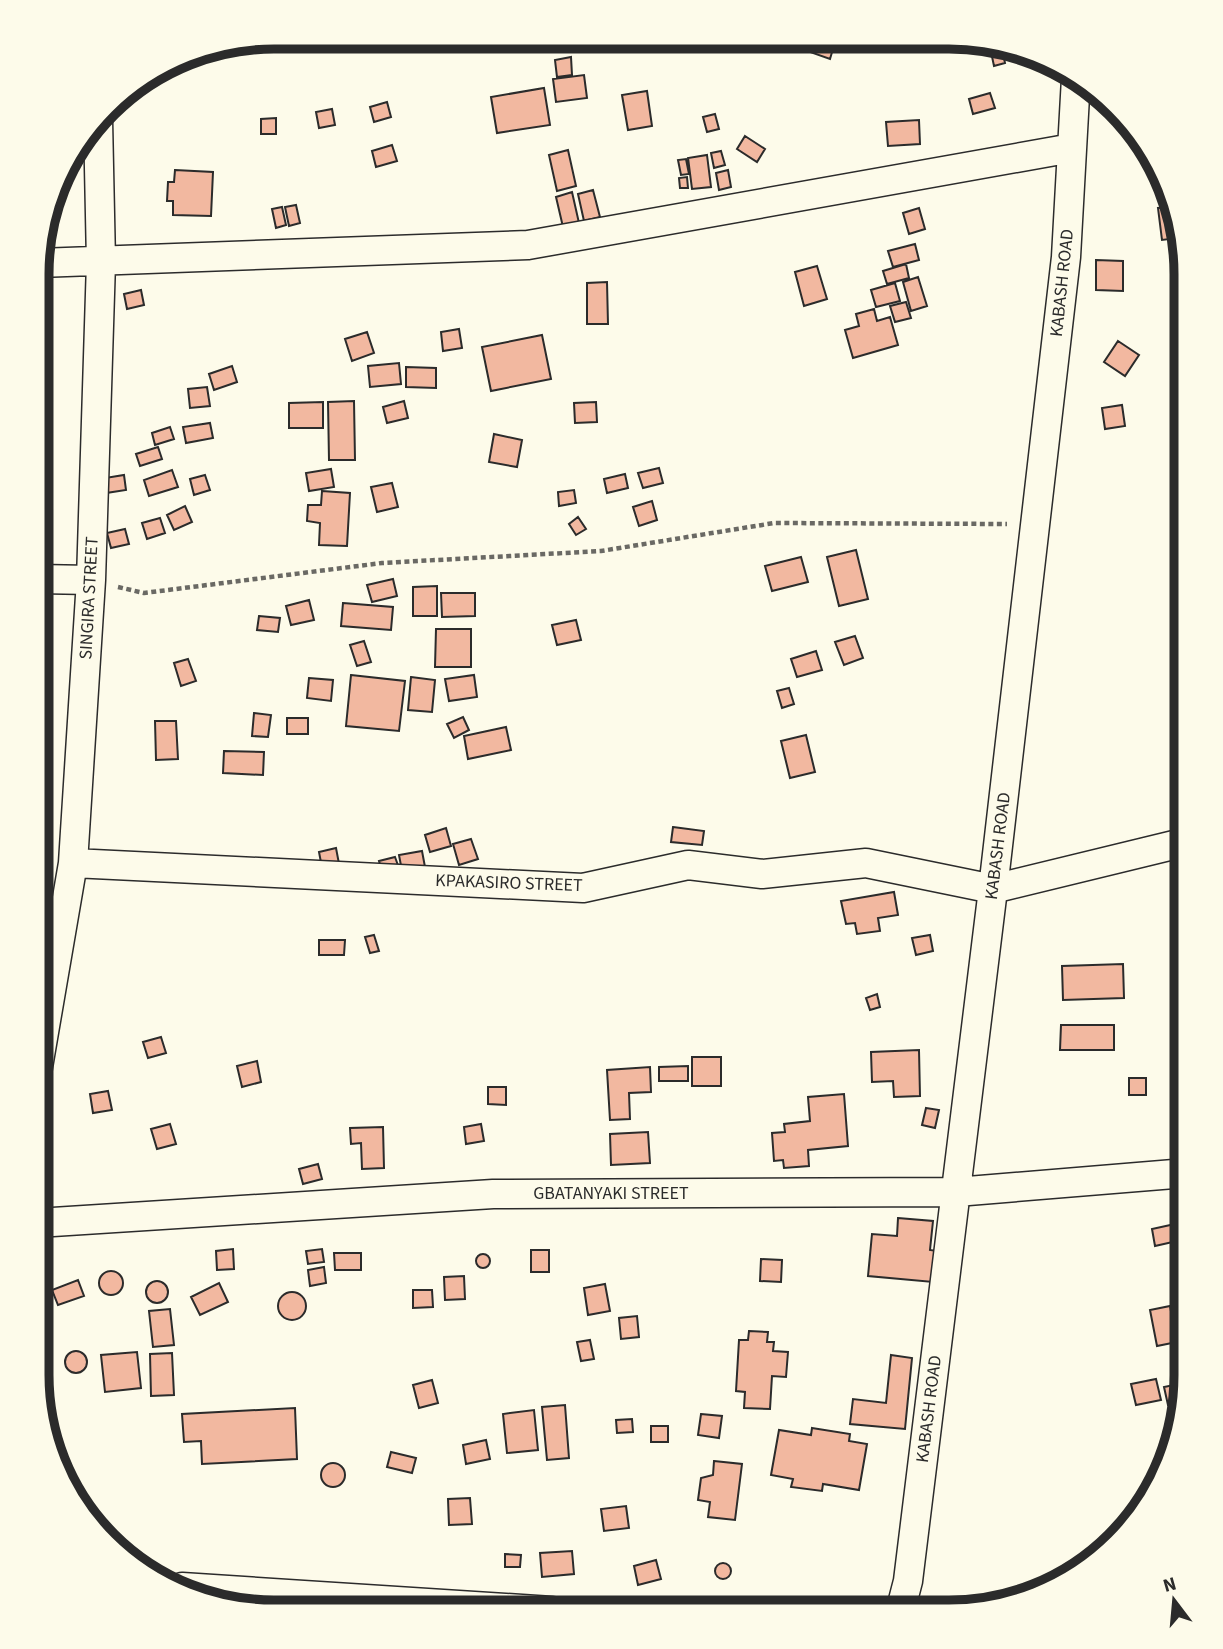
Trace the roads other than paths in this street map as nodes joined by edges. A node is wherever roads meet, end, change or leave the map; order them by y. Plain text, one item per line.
1 (1075, 88) edge
2 (97, 136) edge
3 (1072, 148) junction
4 (101, 262) junction
5 (50, 263) edge
6 (49, 579) edge
7 (91, 580) junction
8 (1174, 845) edge
9 (73, 863) junction
10 (993, 889) junction
11 (49, 1003) edge
12 (1174, 1174) edge
13 (956, 1192) junction
14 (49, 1222) edge
15 (205, 1588) edge
16 (382, 1600) edge
17 (903, 1600) edge

1 - 3 street, KABASH ROAD
2 - 4 street, SINGIRA STREET
3 - 4 street
3 - 10 street, KABASH ROAD
4 - 5 street
4 - 7 street, SINGIRA STREET
6 - 7 street
7 - 9 street, SINGIRA STREET
8 - 10 street, KPAKASIRO STREET
9 - 10 street, KPAKASIRO STREET
9 - 11 street, SINGIRA STREET
10 - 13 street, KABASH ROAD
12 - 13 street, GBATANYAKI STREET
13 - 14 street, GBATANYAKI STREET
13 - 17 street, KABASH ROAD
15 - 16 street

